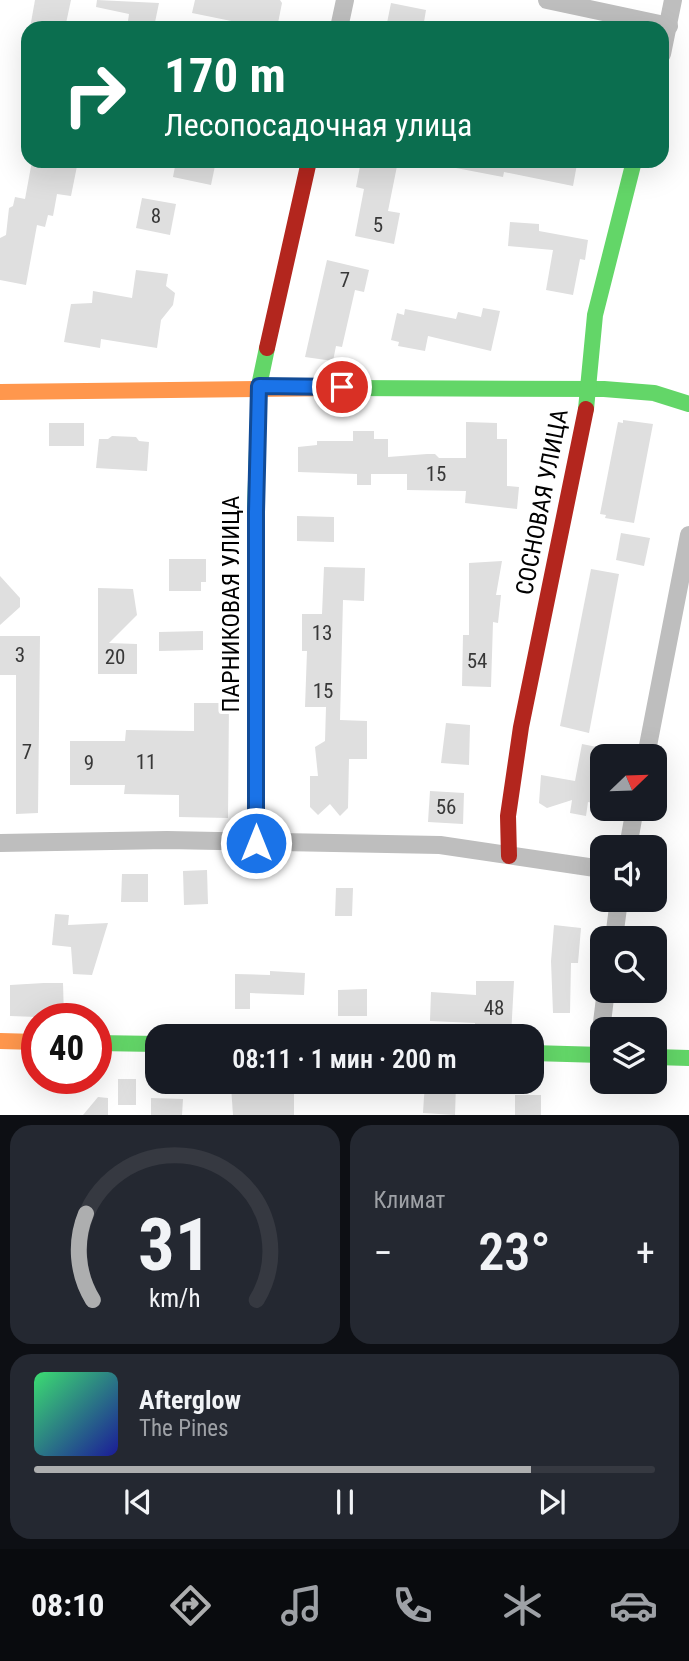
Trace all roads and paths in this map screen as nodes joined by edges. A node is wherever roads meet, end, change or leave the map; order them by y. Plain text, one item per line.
1 (345, 0) edge
2 (547, 0) edge
3 (673, 0) edge
4 (340, 21) edge
5 (646, 21) edge
6 (669, 26) edge
7 (307, 168) edge
8 (632, 168) edge
9 (259, 386) junction
10 (590, 390) junction
11 (0, 392) edge
12 (689, 404) edge
13 (689, 535) edge
14 (648, 744) edge
15 (0, 843) edge
16 (256, 843) junction
17 (509, 856) junction
18 (590, 867) edge
19 (0, 1041) edge
20 (21, 1042) edge
21 (112, 1043) edge
22 (145, 1044) edge
23 (544, 1053) edge
24 (590, 1055) edge
25 (667, 1057) edge
26 (689, 1058) edge

1 - 4 street
2 - 5 street
3 - 6 street
7 - 9 street, ПАРНИКОВАЯ УЛИЦА
8 - 10 street, СОСНОВАЯ УЛИЦА
9 - 10 street
9 - 11 street
9 - 16 street, ПАРНИКОВАЯ УЛИЦА
10 - 12 street
10 - 17 street, СОСНОВАЯ УЛИЦА
13 - 14 street
15 - 16 street
16 - 17 street
17 - 18 street
19 - 20 street
21 - 22 street
23 - 24 street
25 - 26 street

